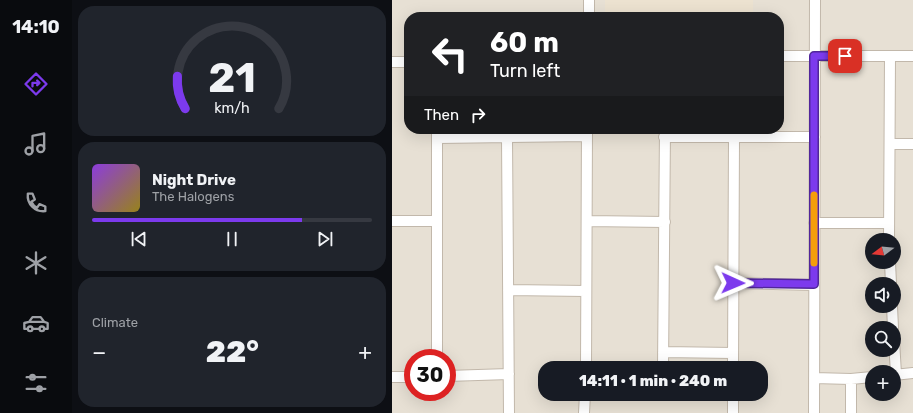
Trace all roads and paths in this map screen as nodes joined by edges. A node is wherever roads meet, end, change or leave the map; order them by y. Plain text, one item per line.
1 (589, 0) edge
2 (815, 0) edge
3 (589, 12) edge
4 (784, 56) edge
5 (814, 56) junction
6 (913, 56) edge
7 (890, 57) junction
8 (392, 62) edge
9 (404, 62) edge
10 (437, 134) edge
11 (536, 134) edge
12 (587, 134) edge
13 (665, 134) edge
14 (682, 134) edge
15 (508, 137) junction
16 (734, 137) junction
17 (815, 138) junction
18 (890, 144) junction
19 (913, 144) edge
20 (392, 221) edge
21 (437, 221) junction
22 (587, 221) junction
23 (664, 222) junction
24 (814, 223) junction
25 (888, 223) junction
26 (889, 233) edge
27 (733, 283) junction
28 (814, 284) junction
29 (508, 290) junction
30 (586, 291) junction
31 (437, 349) edge
32 (664, 352) junction
33 (733, 353) junction
34 (586, 361) edge
35 (663, 361) edge
36 (733, 361) edge
37 (913, 373) edge
38 (509, 374) junction
39 (901, 374) edge
40 (456, 376) edge
41 (392, 377) edge
42 (404, 377) edge
43 (814, 378) junction
44 (865, 378) edge
45 (851, 379) junction
46 (585, 401) edge
47 (733, 401) edge
48 (509, 413) edge
49 (584, 413) edge
50 (732, 413) edge
51 (814, 413) edge
52 (852, 413) edge

1 - 3 street
2 - 5 street
4 - 5 street
5 - 7 street
5 - 17 street
6 - 7 street
7 - 18 street
8 - 9 street
10 - 15 street
10 - 21 street
11 - 15 street
12 - 22 street
13 - 23 street
14 - 16 street
15 - 29 street
16 - 17 street
16 - 27 street
17 - 24 street
18 - 19 street
18 - 25 street
20 - 21 street
21 - 31 street
22 - 23 street
22 - 30 street
23 - 32 street
24 - 25 street
24 - 28 street
25 - 26 street
27 - 28 street
27 - 33 street
28 - 43 street
29 - 30 street
29 - 38 street
30 - 34 street
32 - 33 street
32 - 35 street
33 - 36 street
37 - 39 street
38 - 40 street
38 - 48 street
41 - 42 street
43 - 45 street
43 - 51 street
44 - 45 street
45 - 52 street
46 - 49 street
47 - 50 street

